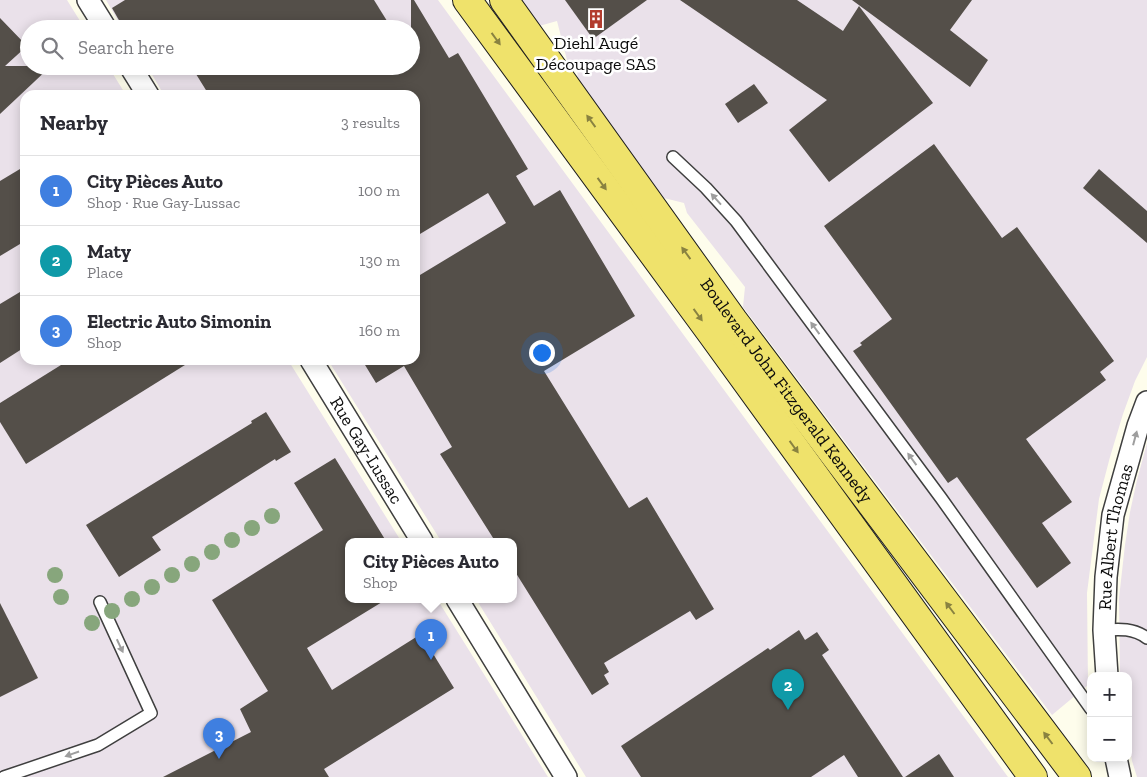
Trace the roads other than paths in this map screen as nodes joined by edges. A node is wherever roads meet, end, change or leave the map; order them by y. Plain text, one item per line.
1 (88, 0) edge
2 (467, 0) edge
3 (504, 0) edge
4 (100, 20) edge
5 (136, 75) edge
6 (145, 90) edge
7 (673, 157) dead end
8 (314, 365) edge
9 (1147, 402) edge
10 (420, 538) edge
11 (100, 602) dead end
12 (459, 603) edge
13 (1104, 630) junction
14 (1147, 638) edge
15 (1107, 672) edge
16 (1087, 703) edge
17 (1117, 762) edge
18 (4, 777) edge
19 (566, 777) edge
20 (1032, 777) edge
21 (1077, 777) edge
22 (1120, 777) edge

1 - 4 street
2 -> 20 main road, Boulevard John Fitzgerald Kennedy
21 -> 3 main road, Boulevard John Fitzgerald Kennedy
5 - 6 street
16 -> 7 lane
8 - 10 street, Rue Gay-Lussac
13 -> 9 street, Rue Albert Thomas
11 -> 18 lane
12 - 19 street
13 - 14 lane
13 - 15 street, Rue Albert Thomas
17 - 22 street

